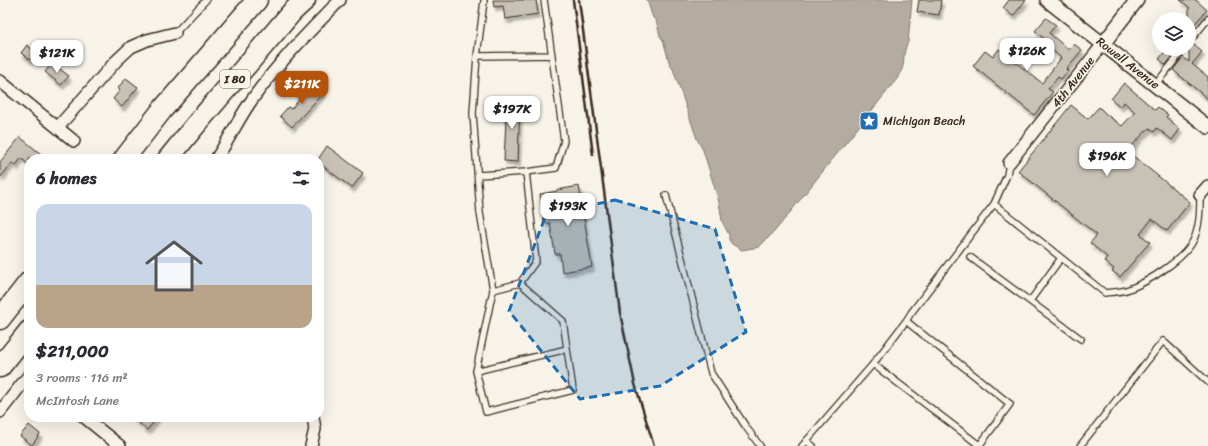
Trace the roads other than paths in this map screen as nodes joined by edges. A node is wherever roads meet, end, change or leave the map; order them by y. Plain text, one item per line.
1 (206, 0) edge
2 (340, 0) edge
3 (544, 0) edge
4 (1047, 0) edge
5 (1137, 0) edge
6 (256, 1) edge
7 (484, 1) dead end
8 (296, 3) edge
9 (1208, 19) edge
10 (175, 33) joint
11 (1196, 34) edge
12 (1103, 44) junction
13 (552, 55) junction
14 (477, 56) junction
15 (1178, 56) edge
16 (0, 81) edge
17 (1155, 85) junction
18 (1207, 124) edge
19 (58, 127) junction
20 (74, 141) dead end
21 (128, 154) edge
22 (172, 154) edge
23 (219, 154) edge
24 (1009, 163) joint
25 (526, 172) junction
26 (478, 175) junction
27 (1208, 186) edge
28 (666, 195) dead end
29 (1200, 195) joint
30 (994, 204) junction
31 (970, 257) dead end
32 (1061, 258) junction
33 (520, 283) junction
34 (24, 288) edge
35 (493, 290) junction
36 (1030, 301) junction
37 (0, 319) edge
38 (906, 321) junction
39 (24, 337) edge
40 (1081, 339) dead end
41 (567, 350) junction
42 (873, 364) junction
43 (0, 367) edge
44 (476, 371) junction
45 (24, 382) edge
46 (1208, 382) edge
47 (0, 412) edge
48 (90, 422) edge
49 (314, 422) edge
50 (806, 441) junction
51 (120, 446) edge
52 (311, 446) edge
53 (760, 446) edge
54 (802, 446) edge
55 (813, 446) edge
56 (979, 446) edge
57 (1080, 446) edge

1 - 10 lane
2 - 23 street
3 - 13 lane
4 - 12 street, Rowell Avenue
5 - 12 street, 4th Avenue
6 - 21 highway, I 80
7 - 14 lane
8 - 22 highway, I 80
9 - 11 lane
10 - 19 street
12 - 17 street, Rowell Avenue
12 - 24 street, 4th Avenue
13 - 14 lane
13 - 25 lane
14 - 26 lane
15 - 17 lane
16 - 19 street
17 - 18 street, Rowell Avenue
19 - 20 street
24 - 30 lane
25 - 26 lane
25 - 33 lane
26 - 35 lane
27 - 29 street
28 - 53 lane
29 - 32 lane
30 - 32 lane
30 - 38 lane
31 - 36 lane
32 - 36 lane
33 - 35 lane
33 - 41 lane
34 - 37 highway
35 - 44 lane
36 - 40 lane
38 - 42 lane
38 - 56 lane
39 - 43 highway
41 - 44 lane
41 - 44 lane
42 - 50 lane
42 - 56 lane
45 - 47 street
46 - 57 lane
48 - 51 street
49 - 52 street
50 - 54 lane
50 - 55 lane

